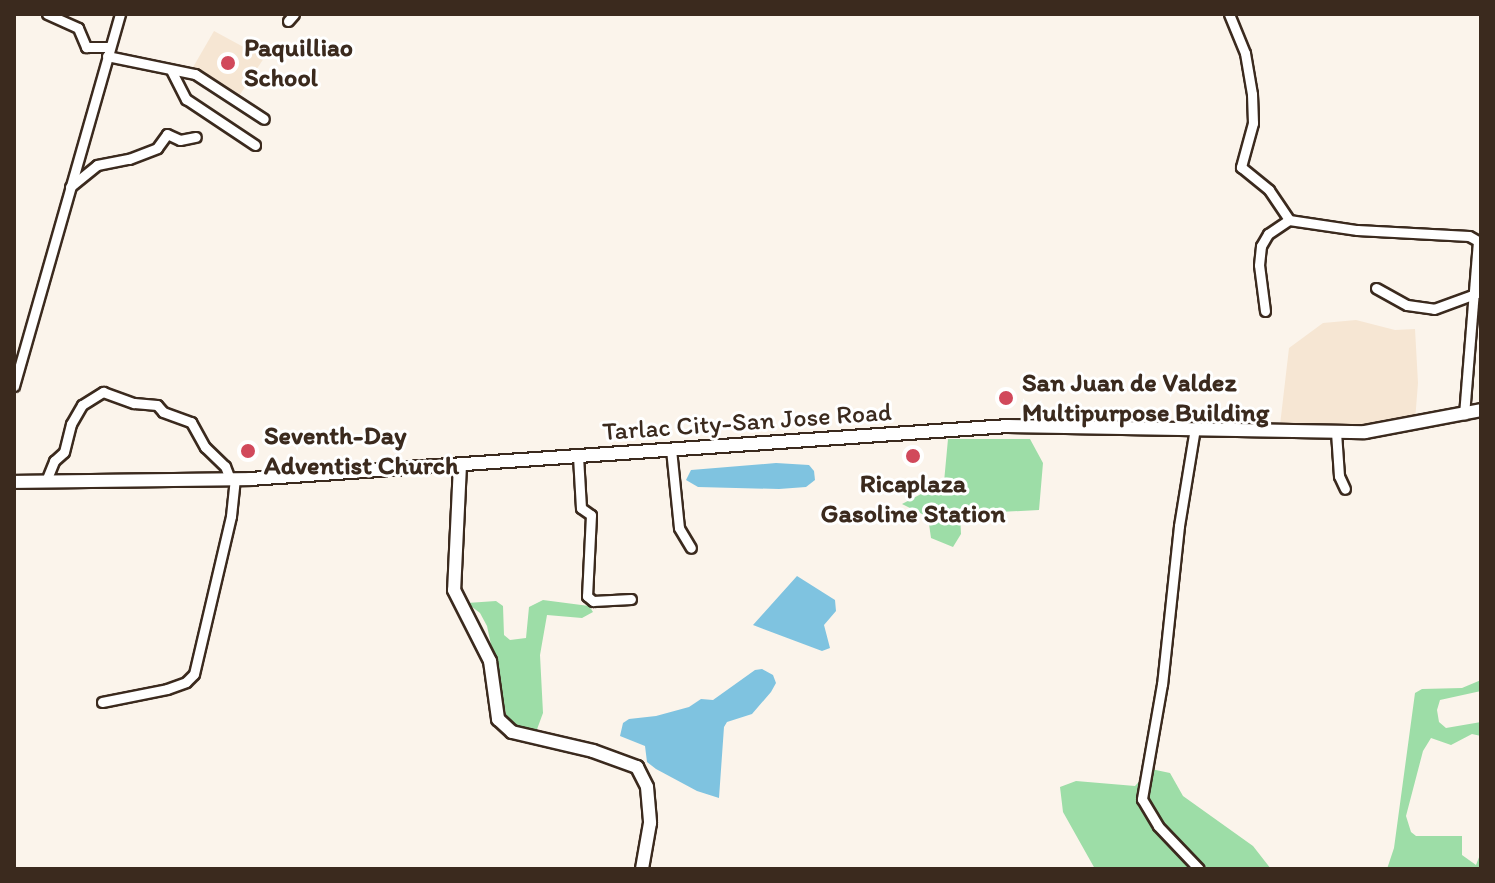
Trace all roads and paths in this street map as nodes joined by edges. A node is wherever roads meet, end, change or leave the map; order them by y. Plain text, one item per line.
1 (47, 14) edge
2 (120, 14) edge
3 (1229, 14) edge
4 (108, 52) junction
5 (171, 70) junction
6 (264, 119) dead end
7 (196, 137) dead end
8 (255, 145) dead end
9 (70, 187) junction
10 (1289, 220) junction
11 (1376, 288) dead end
12 (1475, 294) junction
13 (1265, 311) dead end
14 (14, 386) edge
15 (1481, 410) edge
16 (1464, 414) junction
17 (1195, 428) junction
18 (1336, 432) junction
19 (671, 449) junction
20 (578, 456) junction
21 (460, 465) junction
22 (232, 479) junction
23 (46, 481) junction
24 (14, 482) edge
25 (1345, 489) dead end
26 (691, 548) dead end
27 (631, 599) dead end
28 (102, 702) dead end
29 (642, 869) edge
30 (1199, 869) edge

1 - 4 street
2 - 4 street
3 - 10 street
4 - 5 street
4 - 9 street
5 - 6 street
5 - 8 street
7 - 9 street
9 - 14 street
10 - 12 street
10 - 13 street
11 - 12 street
12 - 16 street
15 - 16 main road, Tarlac City-San Jose Road
16 - 18 main road, Tarlac City-San Jose Road
17 - 18 main road, Tarlac City-San Jose Road
17 - 19 main road, Tarlac City-San Jose Road
17 - 30 street
18 - 25 street
19 - 20 main road, Tarlac City-San Jose Road
19 - 26 street
20 - 21 main road, Tarlac City-San Jose Road
20 - 27 street
21 - 22 main road, Tarlac City-San Jose Road
21 - 29 main road
22 - 23 main road, Tarlac City-San Jose Road
22 - 23 street
22 - 28 street
23 - 24 main road, Tarlac City-San Jose Road

